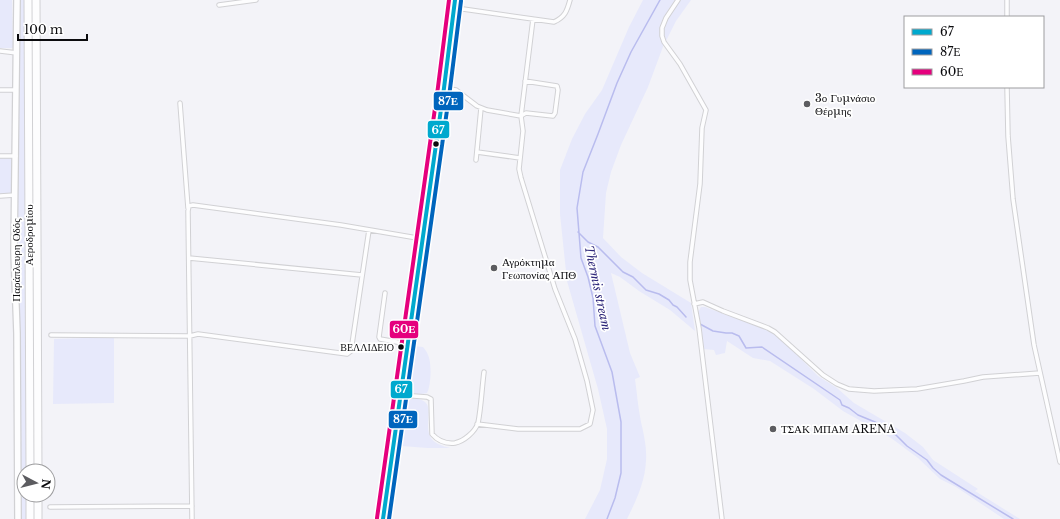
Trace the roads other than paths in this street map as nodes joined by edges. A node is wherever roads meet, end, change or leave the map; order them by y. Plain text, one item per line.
1 (17, 0) edge
2 (28, 0) edge
3 (36, 0) edge
4 (256, 0) edge
5 (455, 0) edge
6 (570, 0) edge
7 (678, 0) edge
8 (1007, 0) edge
9 (219, 5) dead end
10 (454, 10) junction
11 (1007, 16) edge
12 (533, 20) junction
13 (0, 51) edge
14 (17, 53) junction
15 (525, 81) junction
16 (444, 88) junction
17 (1007, 88) edge
18 (0, 90) edge
19 (16, 90) junction
20 (180, 103) dead end
21 (482, 108) junction
22 (521, 116) junction
23 (477, 152) junction
24 (0, 156) edge
25 (16, 156) junction
26 (520, 158) junction
27 (476, 160) dead end
28 (0, 196) edge
29 (16, 196) junction
30 (188, 208) junction
31 (369, 230) junction
32 (423, 238) junction
33 (189, 258) junction
34 (362, 275) junction
35 (385, 293) dead end
36 (694, 304) junction
37 (52, 335) dead end
38 (190, 336) junction
39 (408, 344) junction
40 (484, 372) dead end
41 (1040, 373) junction
42 (400, 395) junction
43 (478, 424) junction
44 (1060, 462) edge
45 (30, 463) edge
46 (38, 463) edge
47 (30, 503) edge
48 (38, 503) edge
49 (192, 506) junction
50 (50, 507) dead end
51 (18, 519) edge
52 (30, 519) edge
53 (38, 519) edge
54 (192, 519) edge
55 (383, 519) edge
56 (722, 519) edge

1 - 14 street, Παράπλευρη Οδός
2 - 45 highway, Αεροδρομίου
3 - 46 highway, Αεροδρομίου
4 - 9 street
5 - 10 main road
6 - 12 street
7 - 36 street
8 - 11 street
10 - 12 street
10 - 16 main road
12 - 15 street
13 - 14 street
14 - 19 street, Παράπλευρη Οδός
15 - 22 street
15 - 22 street
16 - 21 street
16 - 32 main road
17 - 41 street
18 - 19 street
19 - 25 street, Παράπλευρη Οδός
20 - 30 street
21 - 22 street
21 - 23 street
22 - 26 street
23 - 26 street
23 - 27 street
24 - 25 street
25 - 29 street, Παράπλευρη Οδός
26 - 43 street
28 - 29 street
29 - 51 street, Παράπλευρη Οδός
30 - 31 street
30 - 33 street
31 - 32 street
31 - 34 street
32 - 39 main road
33 - 34 street
33 - 38 street
34 - 38 street
35 - 39 street
36 - 41 street
36 - 56 street
37 - 38 street
38 - 49 street
39 - 42 main road
40 - 43 street
41 - 44 street
42 - 43 street
42 - 55 main road
47 - 52 highway
48 - 53 highway
49 - 50 street
49 - 54 street

